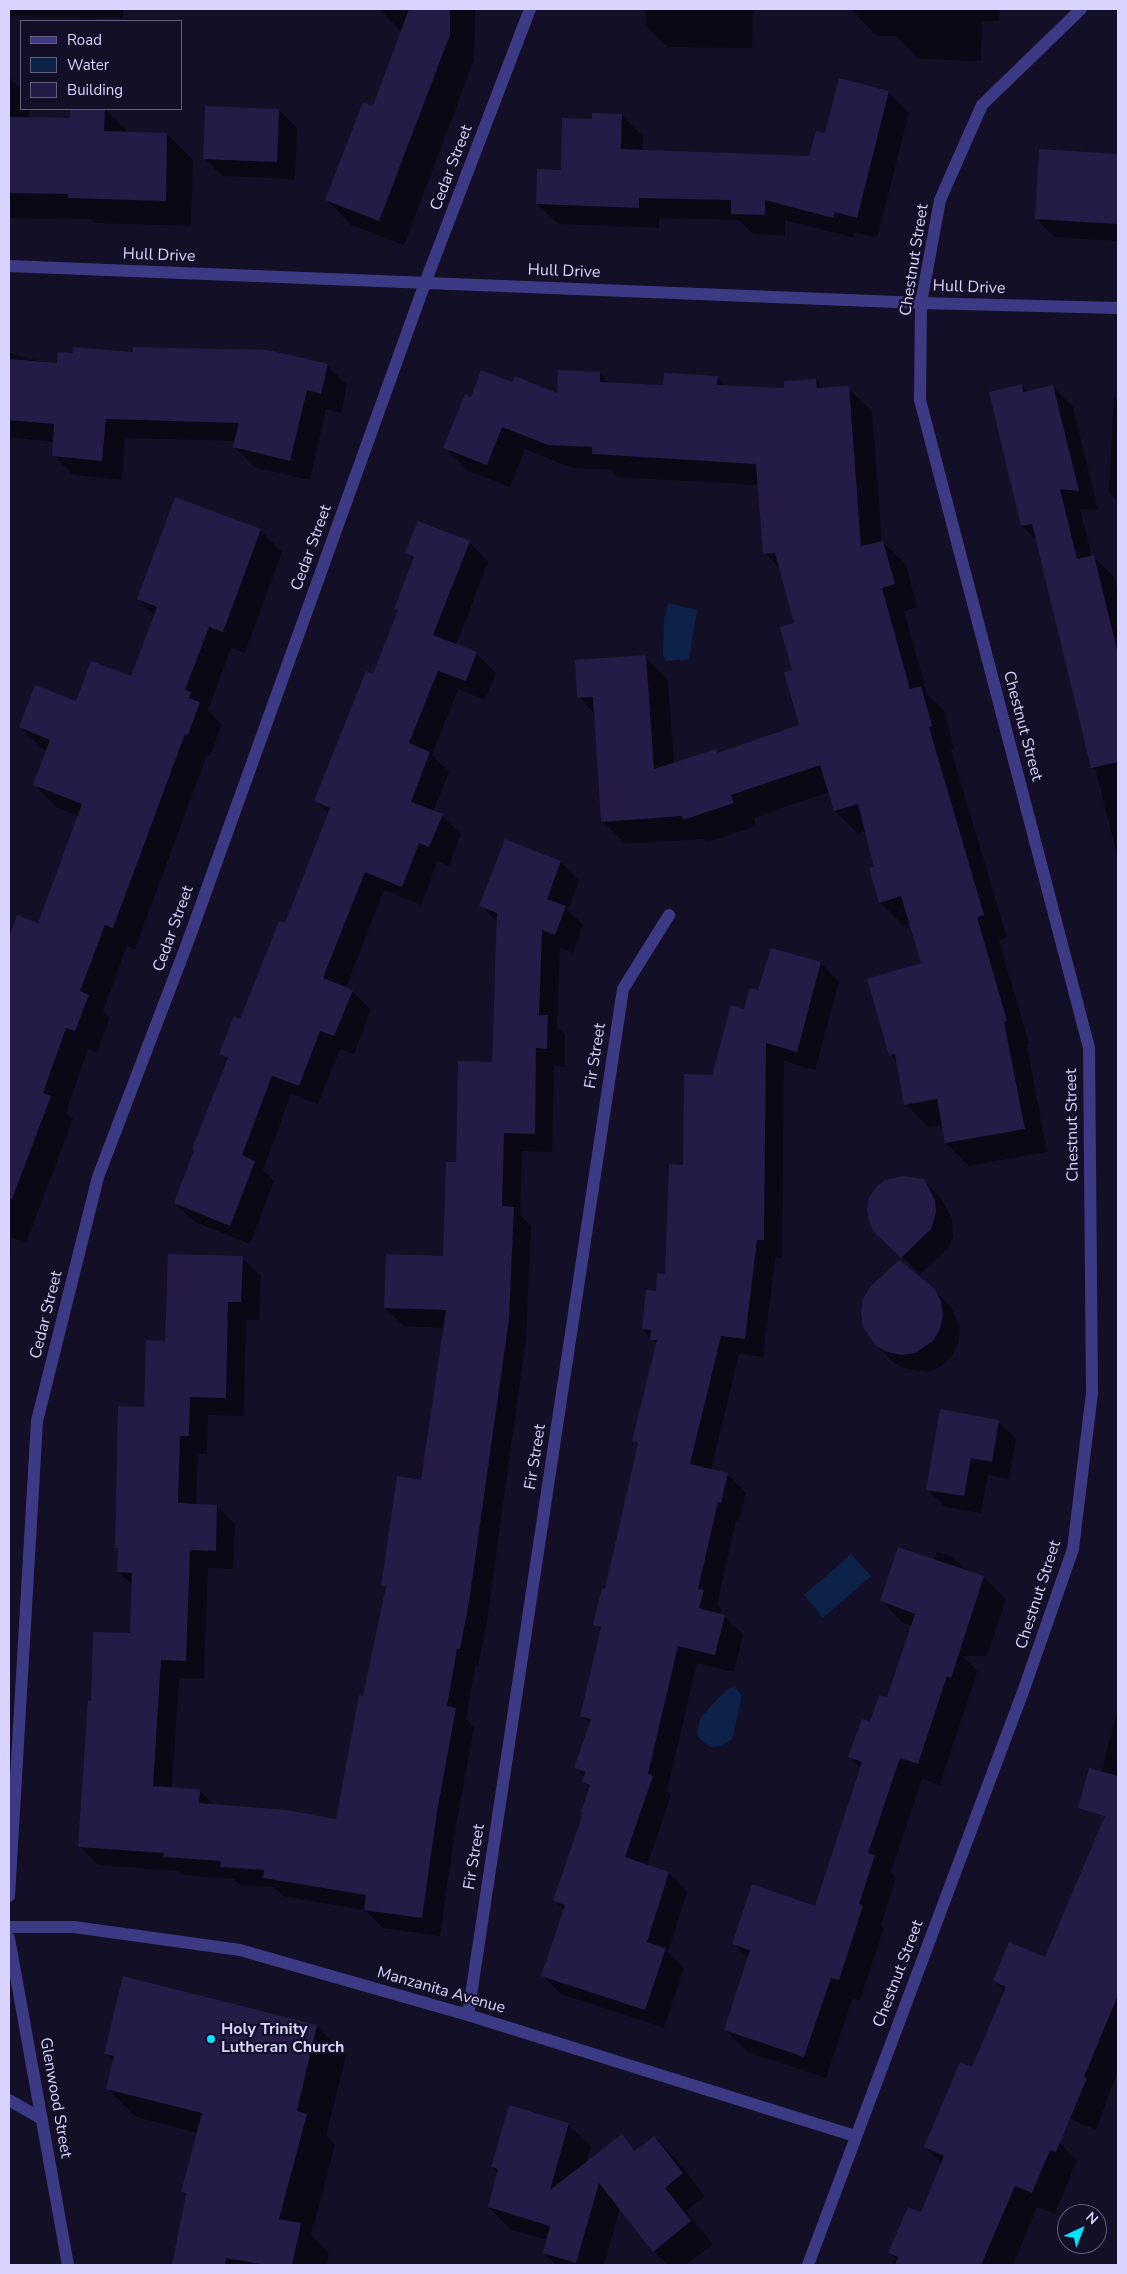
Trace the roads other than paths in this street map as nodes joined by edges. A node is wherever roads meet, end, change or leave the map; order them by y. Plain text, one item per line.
1 (530, 9) edge
2 (1080, 9) edge
3 (9, 266) edge
4 (425, 283) junction
5 (921, 303) junction
6 (1118, 308) edge
7 (669, 915) dead end
8 (9, 1896) edge
9 (9, 1927) edge
10 (9, 1938) edge
11 (468, 2015) junction
12 (9, 2100) edge
13 (42, 2119) junction
14 (855, 2136) junction
15 (68, 2265) edge
16 (808, 2265) edge

1 - 4 street, Cedar Street
2 - 5 street, Chestnut Street
3 - 4 street, Hull Drive
4 - 5 street, Hull Drive
4 - 8 street, Cedar Street
5 - 6 street, Hull Drive
5 - 14 street, Chestnut Street
7 - 11 street, Fir Street
9 - 11 street, Manzanita Avenue
10 - 13 street, Glenwood Street
11 - 14 street, Manzanita Avenue
12 - 13 street
13 - 15 street, Glenwood Street
14 - 16 street, Chestnut Street

